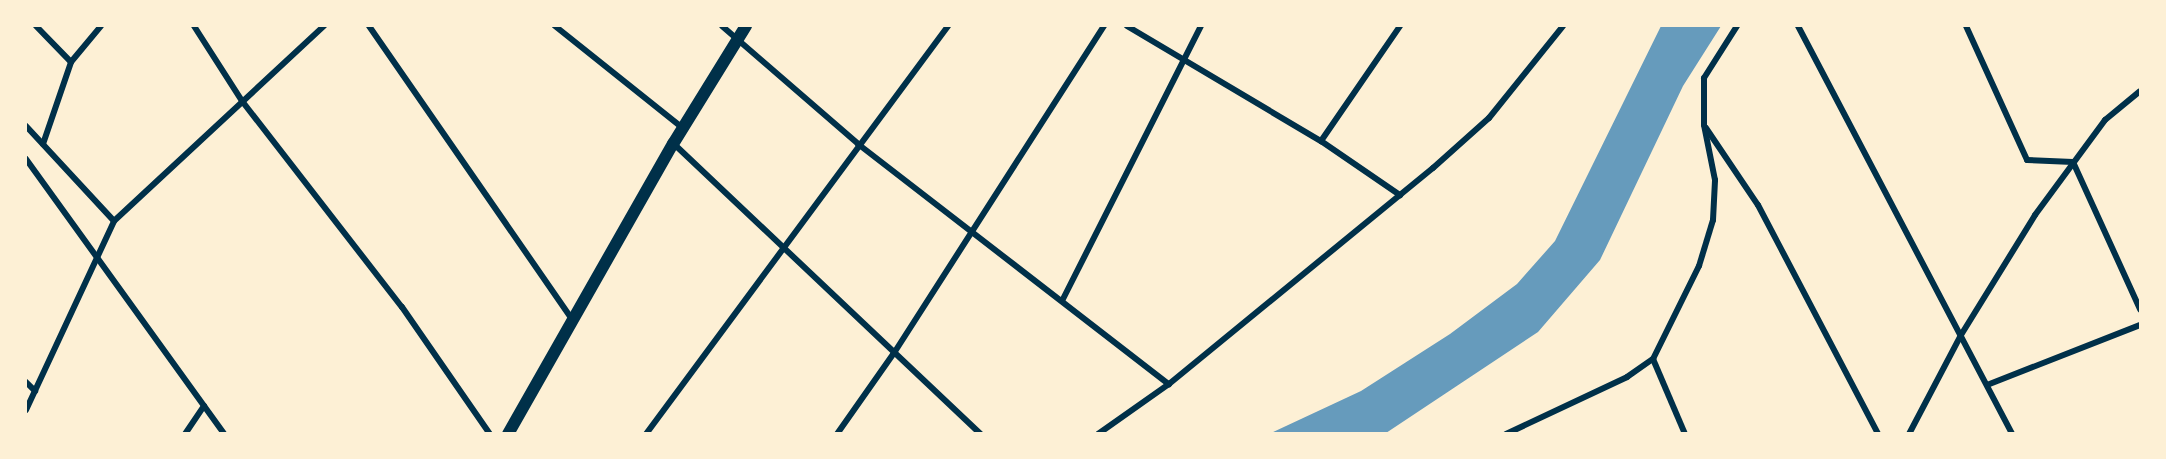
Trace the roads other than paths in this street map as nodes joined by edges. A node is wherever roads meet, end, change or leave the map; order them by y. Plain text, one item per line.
1 (36, 26) edge
2 (101, 26) edge
3 (194, 26) edge
4 (324, 26) edge
5 (369, 26) edge
6 (555, 26) edge
7 (722, 26) edge
8 (746, 26) edge
9 (948, 26) edge
10 (1104, 26) edge
11 (1127, 26) edge
12 (1201, 26) edge
13 (1400, 26) edge
14 (1563, 26) edge
15 (1737, 26) edge
16 (1798, 26) edge
17 (1966, 26) edge
18 (739, 38) junction
19 (1185, 57) junction
20 (71, 62) junction
21 (2140, 91) edge
22 (242, 101) junction
23 (1704, 125) junction
24 (26, 126) edge
25 (683, 128) junction
26 (1321, 141) junction
27 (43, 144) junction
28 (673, 144) junction
29 (858, 144) junction
30 (26, 159) edge
31 (2073, 162) junction
32 (1400, 195) junction
33 (114, 221) junction
34 (971, 229) junction
35 (786, 248) junction
36 (97, 258) junction
37 (1062, 301) junction
38 (2140, 309) edge
39 (572, 319) junction
40 (2140, 325) edge
41 (1961, 335) junction
42 (894, 353) junction
43 (1653, 359) junction
44 (26, 382) edge
45 (1169, 384) junction
46 (1987, 385) junction
47 (35, 391) junction
48 (204, 406) junction
49 (26, 410) edge
50 (185, 434) edge
51 (224, 434) edge
52 (490, 434) edge
53 (508, 434) edge
54 (646, 434) edge
55 (837, 434) edge
56 (981, 434) edge
57 (1098, 434) edge
58 (1506, 434) edge
59 (1685, 434) edge
60 (1878, 434) edge
61 (1909, 434) edge
62 (2012, 434) edge

1 - 20 street
2 - 20 street
3 - 22 street
4 - 22 street
5 - 39 street
6 - 25 street
7 - 18 street
8 - 18 main road
9 - 29 street
10 - 34 street
11 - 19 street
12 - 19 street
13 - 26 street
14 - 32 street
15 - 23 street
16 - 41 street
17 - 31 street
18 - 25 main road
18 - 29 street
19 - 26 street
19 - 37 street
20 - 27 street
21 - 31 street
22 - 33 street
22 - 52 street
23 - 43 street
23 - 60 street
24 - 27 street
25 - 28 main road
26 - 32 street
27 - 33 street
28 - 35 street
28 - 39 main road
29 - 34 street
29 - 35 street
30 - 36 street
31 - 38 street
31 - 41 street
32 - 45 street
33 - 36 street
34 - 37 street
34 - 42 street
35 - 42 street
35 - 54 street
36 - 47 street
36 - 48 street
37 - 45 street
39 - 53 main road
40 - 46 street
41 - 46 street
41 - 61 street
42 - 55 street
42 - 56 street
43 - 58 street
43 - 59 street
44 - 47 street
45 - 57 street
46 - 62 street
47 - 49 street
48 - 50 street
48 - 51 street

